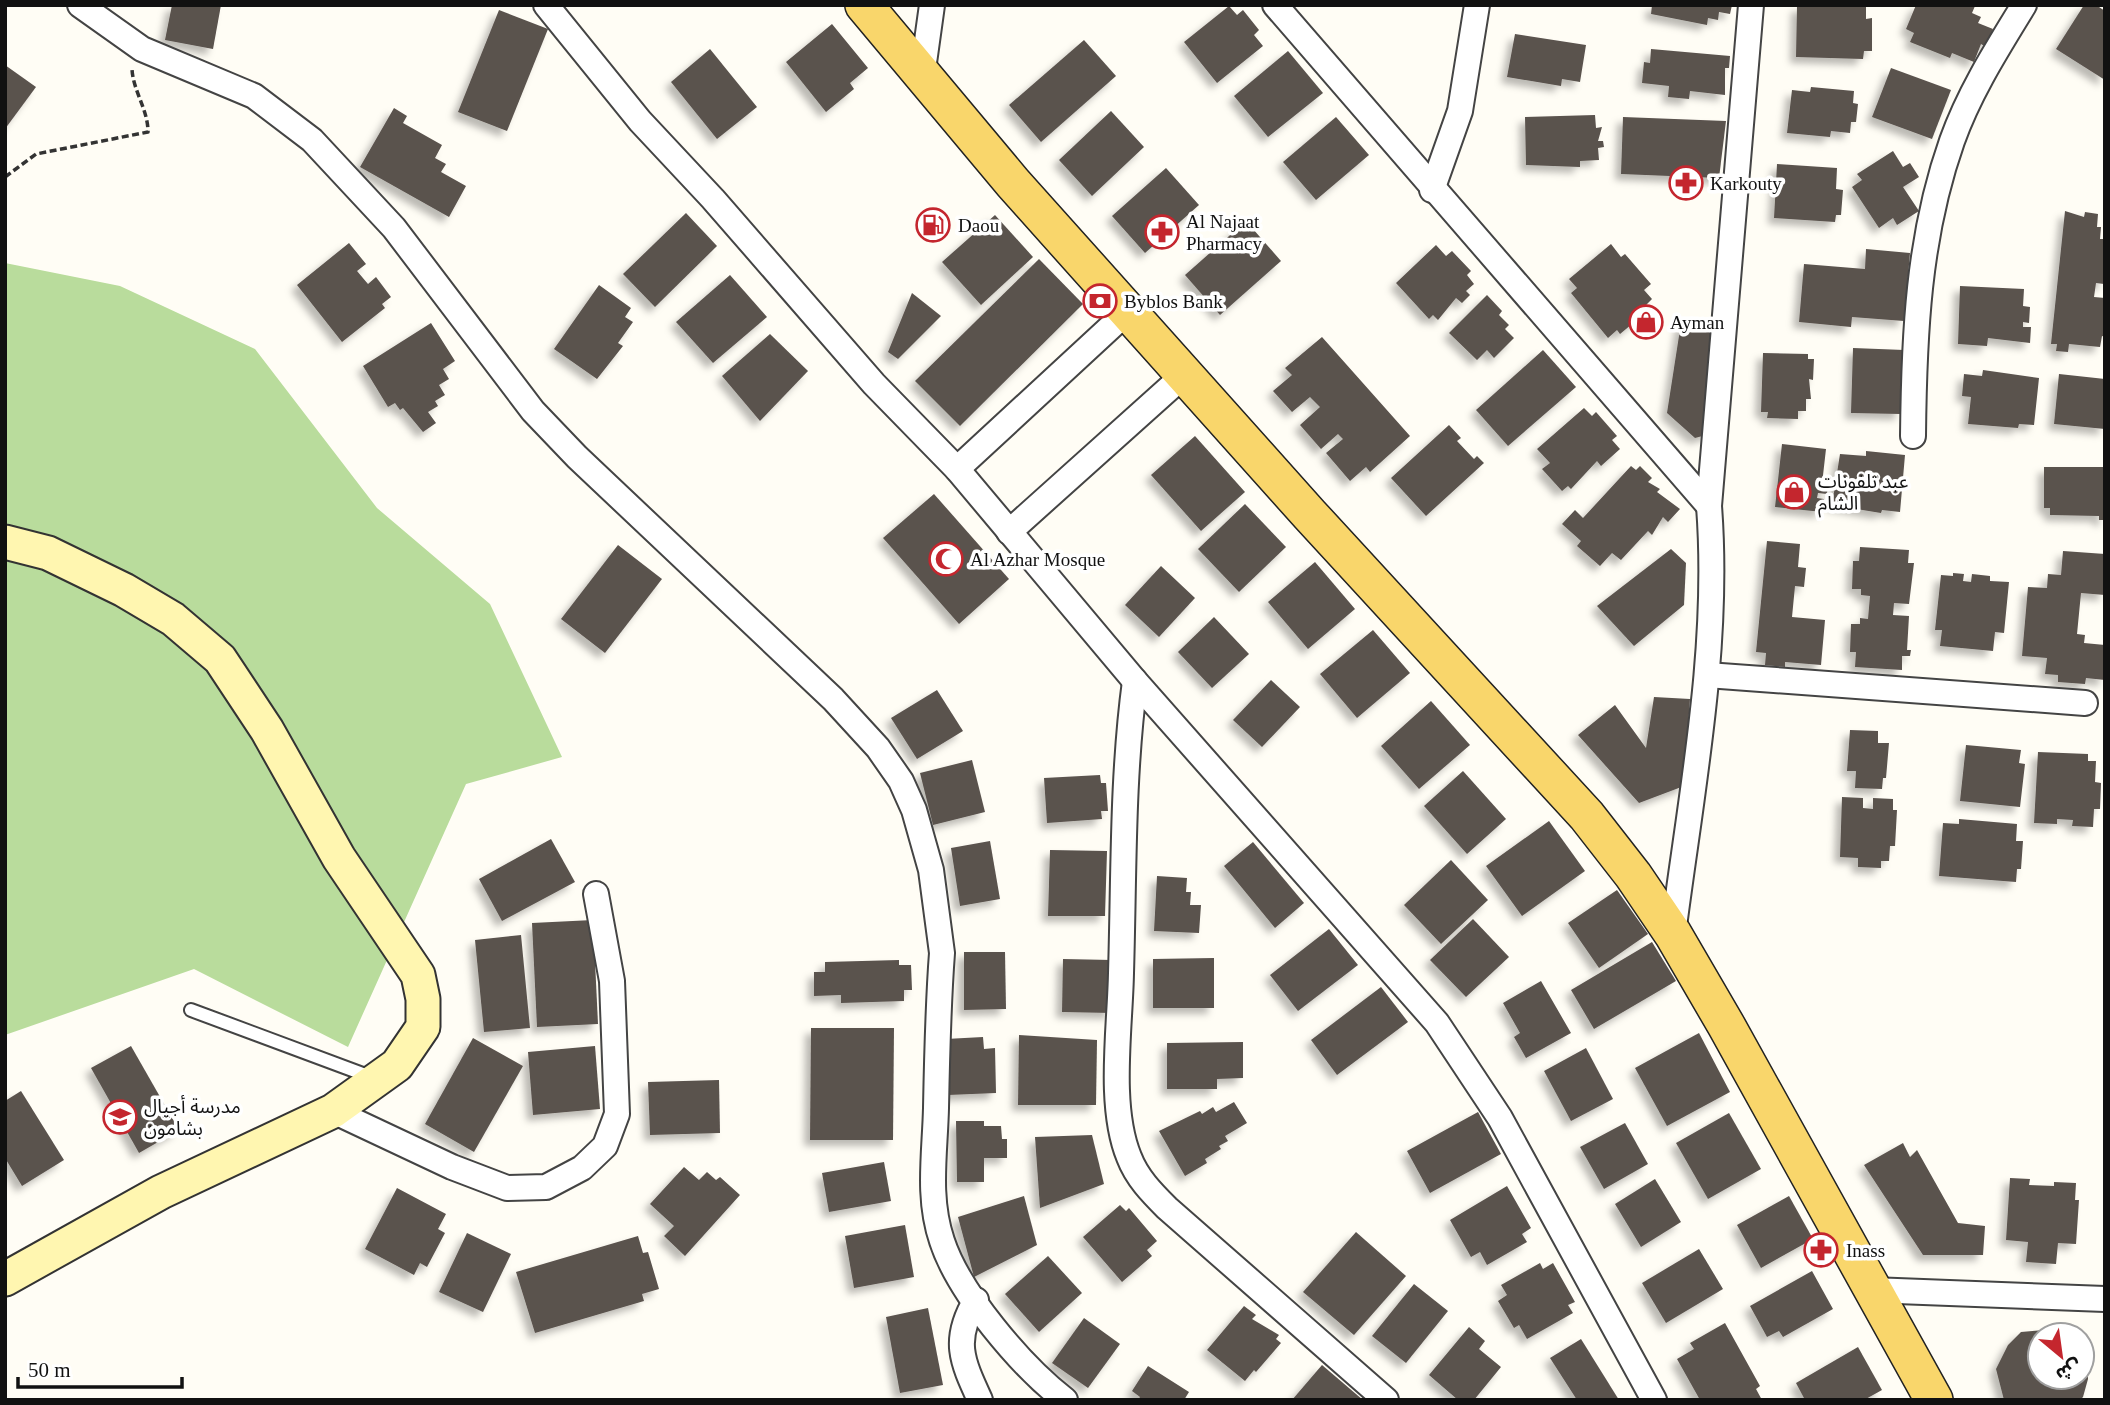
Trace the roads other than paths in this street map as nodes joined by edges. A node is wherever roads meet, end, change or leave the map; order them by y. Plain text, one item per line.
1 (80, 5) edge
2 (546, 5) edge
3 (864, 5) edge
4 (932, 5) edge
5 (1275, 5) edge
6 (1477, 5) edge
7 (1751, 5) edge
8 (2024, 5) edge
9 (922, 77) junction
10 (1432, 190) junction
11 (1128, 312) junction
12 (1184, 375) junction
13 (1913, 436) dead end
14 (957, 469) junction
15 (1709, 506) junction
16 (1009, 532) junction
17 (5, 542) edge
18 (1707, 675) junction
19 (1135, 681) junction
20 (2085, 703) dead end
21 (596, 894) dead end
22 (1673, 934) junction
23 (191, 1010) dead end
24 (378, 1080) junction
25 (333, 1111) junction
26 (5, 1279) edge
27 (1871, 1290) junction
28 (2105, 1299) edge
29 (976, 1300) junction
30 (980, 1400) edge
31 (1065, 1400) edge
32 (1386, 1400) edge
33 (1654, 1400) edge
34 (1934, 1400) edge

1 - 29 street
2 - 14 street
3 - 9 main road
4 - 9 street
5 - 10 street
6 - 10 street
7 - 15 street
8 - 13 street
9 - 11 main road
10 - 15 street
11 - 12 main road
11 - 14 street
12 - 16 street
12 - 22 main road
14 - 16 street
15 - 18 street
16 - 19 street
17 - 24 street
18 - 20 street
18 - 22 street
19 - 32 street
19 - 33 street
21 - 25 street
22 - 27 main road
23 - 24 lane
24 - 25 street
25 - 26 street
27 - 28 street
27 - 34 main road
29 - 30 street
29 - 31 street

